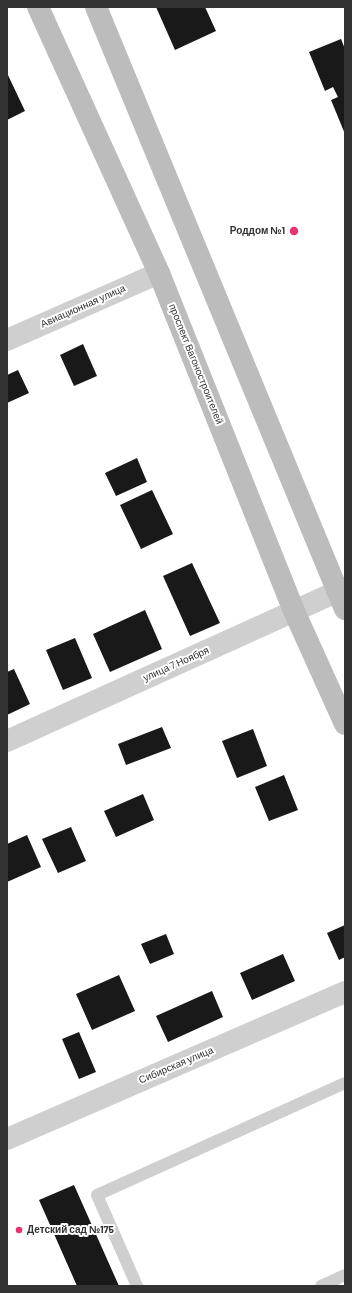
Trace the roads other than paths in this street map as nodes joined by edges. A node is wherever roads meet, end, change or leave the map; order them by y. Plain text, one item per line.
1 (38, 7) edge
2 (96, 7) edge
3 (159, 272) junction
4 (7, 340) edge
5 (342, 596) edge
6 (294, 611) junction
7 (345, 724) edge
8 (7, 741) edge
9 (345, 992) edge
10 (345, 1083) edge
11 (7, 1139) edge
12 (345, 1275) edge
13 (137, 1286) edge
14 (321, 1286) edge

1 - 3 main road, проспект Вагоностроителей
2 - 5 main road
3 - 4 street, Авиационная улица
3 - 6 main road, проспект Вагоностроителей
5 - 6 street, улица 7 Ноября
6 - 7 main road, проспект Вагоностроителей
6 - 8 street, улица 7 Ноября
9 - 11 street, Сибирская улица
10 - 13 lane
12 - 14 lane

